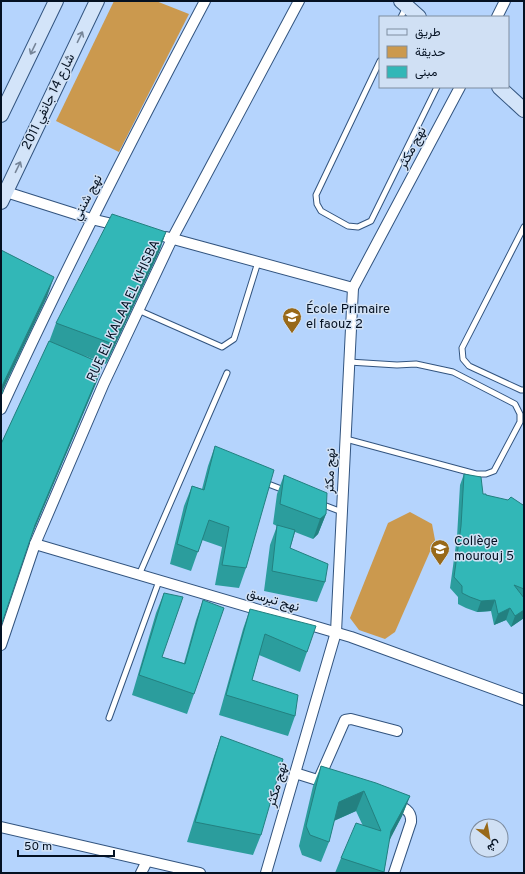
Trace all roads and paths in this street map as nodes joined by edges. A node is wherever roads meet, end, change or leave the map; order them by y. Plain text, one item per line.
1 (56, 1) edge
2 (97, 1) edge
3 (205, 1) edge
4 (299, 1) edge
5 (505, 1) edge
6 (403, 8) edge
7 (417, 16) edge
8 (498, 16) edge
9 (379, 63) edge
10 (437, 88) edge
11 (459, 88) edge
12 (500, 88) edge
13 (524, 110) edge
14 (1, 115) edge
15 (3, 197) edge
16 (92, 219) junction
17 (524, 227) edge
18 (128, 228) edge
19 (158, 235) edge
20 (172, 239) junction
21 (258, 262) junction
22 (353, 288) junction
23 (138, 310) junction
24 (349, 362) junction
25 (227, 373) dead end
26 (524, 390) edge
27 (1, 409) edge
28 (346, 439) junction
29 (258, 480) edge
30 (286, 491) edge
31 (314, 502) edge
32 (343, 513) junction
33 (35, 544) junction
34 (139, 575) junction
35 (159, 581) junction
36 (336, 632) junction
37 (1, 645) edge
38 (524, 700) edge
39 (108, 718) dead end
40 (397, 731) dead end
41 (295, 773) junction
42 (318, 780) junction
43 (339, 787) edge
44 (382, 800) edge
45 (1, 827) edge
46 (147, 861) junction
47 (141, 873) edge
48 (200, 873) edge
49 (266, 873) edge
50 (394, 873) edge

1 -> 14 street
15 -> 2 street, شارع 14 جانفي 2011
3 - 16 street, نهج شنني
4 - 20 street, RUE EL KALAA EL KHISBA
5 - 8 street
6 - 7 street
9 - 10 lane
11 - 22 street, نهج مكثر
12 - 13 street
15 - 16 street
16 - 18 street
16 - 27 street, نهج شنني
17 - 26 lane
19 - 20 street
20 - 21 street
20 - 23 street, RUE EL KALAA EL KHISBA
21 - 22 street
21 - 23 lane
22 - 24 street, نهج مكثر
23 - 33 street, RUE EL KALAA EL KHISBA
24 - 28 street, نهج مكثر
24 - 28 lane
25 - 34 lane
28 - 32 street, نهج مكثر
29 - 30 lane
31 - 32 lane
32 - 36 street, نهج مكثر
33 - 34 street, نهج تبرسق
33 - 37 street, RUE EL KALAA EL KHISBA
34 - 35 street, نهج تبرسق
35 - 36 street, نهج تبرسق
35 - 39 lane
36 - 38 street, نهج تبرسق
36 - 41 street, نهج مكثر
40 - 42 street
41 - 42 street
41 - 49 street, نهج مكثر
42 - 43 street
44 - 50 street
45 - 46 street
46 - 47 street
46 - 48 street

